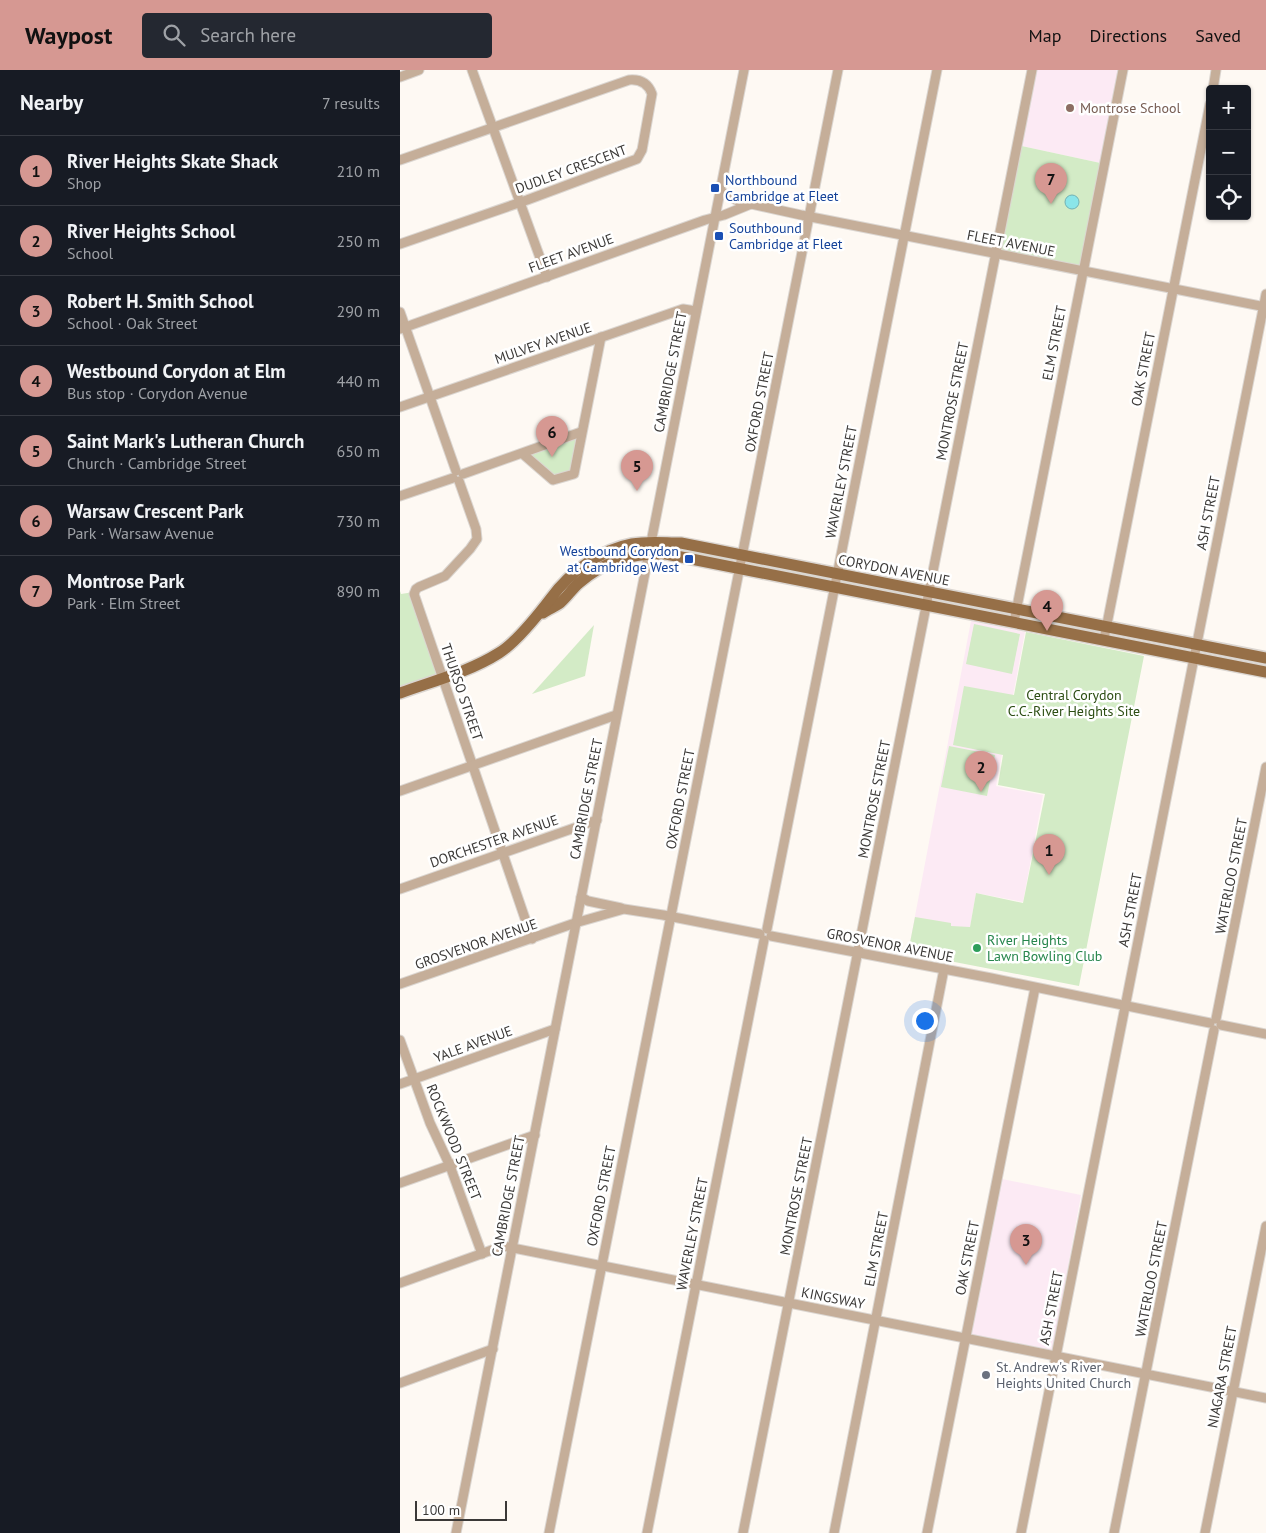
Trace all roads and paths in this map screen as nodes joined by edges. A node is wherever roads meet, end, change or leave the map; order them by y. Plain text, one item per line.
1 (419, 70) edge
2 (472, 70) edge
3 (744, 70) edge
4 (838, 70) edge
5 (937, 70) edge
6 (1032, 70) edge
7 (1123, 70) edge
8 (1216, 70) edge
9 (400, 76) edge
10 (1214, 85) edge
11 (1206, 124) edge
12 (493, 128) junction
13 (400, 160) edge
14 (720, 191) junction
15 (520, 202) junction
16 (751, 204) junction
17 (810, 216) junction
18 (714, 218) junction
19 (904, 235) junction
20 (400, 244) edge
21 (996, 254) junction
22 (1083, 271) junction
23 (547, 277) junction
24 (1173, 288) junction
25 (1266, 294) edge
26 (1265, 307) edge
27 (696, 310) junction
28 (400, 312) edge
29 (403, 328) edge
30 (601, 337) junction
31 (430, 397) junction
32 (400, 407) edge
33 (581, 432) junction
34 (523, 454) junction
35 (458, 476) junction
36 (400, 496) edge
37 (650, 548) junction
38 (742, 555) junction
39 (740, 568) junction
40 (836, 574) junction
41 (834, 586) junction
42 (929, 592) junction
43 (926, 605) junction
44 (1016, 609) junction
45 (1014, 622) junction
46 (1106, 627) junction
47 (1104, 639) junction
48 (1196, 645) junction
49 (1194, 658) junction
50 (1266, 658) edge
51 (1266, 672) edge
52 (442, 678) junction
53 (400, 693) edge
54 (616, 715) junction
55 (473, 765) junction
56 (1266, 767) edge
57 (400, 791) edge
58 (596, 820) junction
59 (503, 853) junction
60 (400, 888) edge
61 (581, 897) junction
62 (624, 909) junction
63 (671, 916) junction
64 (575, 923) junction
65 (560, 929) junction
66 (765, 935) junction
67 (532, 939) junction
68 (572, 940) junction
69 (858, 952) junction
70 (944, 969) junction
71 (400, 984) edge
72 (1035, 988) junction
73 (1125, 1005) junction
74 (1215, 1024) junction
75 (555, 1029) junction
76 (1266, 1034) edge
77 (400, 1040) edge
78 (414, 1079) junction
79 (400, 1084) edge
80 (535, 1135) junction
81 (450, 1166) junction
82 (400, 1183) edge
83 (1266, 1226) edge
84 (512, 1248) junction
85 (482, 1254) junction
86 (602, 1266) junction
87 (400, 1283) edge
88 (696, 1285) junction
89 (788, 1303) junction
90 (876, 1320) junction
91 (966, 1338) junction
92 (492, 1349) junction
93 (1056, 1356) junction
94 (1146, 1373) junction
95 (400, 1383) edge
96 (1233, 1391) junction
97 (1266, 1398) edge
98 (456, 1533) edge
99 (549, 1533) edge
100 (647, 1533) edge
101 (743, 1533) edge
102 (834, 1533) edge
103 (927, 1533) edge
104 (1021, 1533) edge
105 (1114, 1533) edge
106 (1205, 1533) edge

1 - 9 street
2 - 12 street
3 - 14 street, CAMBRIDGE STREET
4 - 17 street, OXFORD STREET
5 - 19 street, WAVERLEY STREET
6 - 21 street, MONTROSE STREET
7 - 22 street, ELM STREET
8 - 10 street
11 - 24 street, OAK STREET
12 - 13 street
12 - 15 street
12 - 15 street, DUDLEY CRESCENT
14 - 16 street, FLEET AVENUE
14 - 18 street, CAMBRIDGE STREET
15 - 20 street, DUDLEY CRESCENT
15 - 23 street
16 - 17 street, FLEET AVENUE
16 - 18 street, FLEET AVENUE
17 - 19 street, FLEET AVENUE
17 - 38 street, OXFORD STREET
18 - 23 street, FLEET AVENUE
18 - 27 street, CAMBRIDGE STREET
19 - 21 street, FLEET AVENUE
19 - 40 street, WAVERLEY STREET
21 - 22 street, FLEET AVENUE
21 - 42 street, MONTROSE STREET
22 - 24 street, FLEET AVENUE
22 - 44 street, ELM STREET
23 - 29 street, FLEET AVENUE
24 - 26 street, FLEET AVENUE
24 - 46 street, OAK STREET
25 - 26 street, ASH STREET
26 - 48 street, ASH STREET
27 - 30 street, MULVEY AVENUE
27 - 37 street, CAMBRIDGE STREET
28 - 29 street, THURSO STREET
29 - 31 street, THURSO STREET
30 - 31 street, MULVEY AVENUE
30 - 33 street
31 - 32 street, MULVEY AVENUE
31 - 35 street, THURSO STREET
33 - 34 street
33 - 34 street
34 - 35 street
35 - 36 street
35 - 52 street, THURSO STREET
37 - 38 main road, CORYDON AVENUE
37 - 39 main road, CORYDON AVENUE
37 - 52 main road, CORYDON AVENUE
37 - 54 street, CAMBRIDGE STREET
38 - 39 street, OXFORD STREET
38 - 40 main road, CORYDON AVENUE
39 - 41 main road, CORYDON AVENUE
39 - 63 street, OXFORD STREET
40 - 41 street, WAVERLEY STREET
40 - 42 main road, CORYDON AVENUE
41 - 43 main road, CORYDON AVENUE
41 - 66 street, WAVERLEY STREET
42 - 43 street, MONTROSE STREET
42 - 44 main road, CORYDON AVENUE
43 - 45 main road, CORYDON AVENUE
43 - 69 street, MONTROSE STREET
44 - 45 street, ELM STREET
44 - 46 main road, CORYDON AVENUE
45 - 47 main road, CORYDON AVENUE
46 - 47 street, OAK STREET
46 - 48 main road, CORYDON AVENUE
47 - 49 main road, CORYDON AVENUE
48 - 49 street, ASH STREET
48 - 50 main road, CORYDON AVENUE
49 - 51 main road, CORYDON AVENUE
49 - 73 street, ASH STREET
52 - 53 main road, CORYDON AVENUE
52 - 55 street, THURSO STREET
54 - 55 street
54 - 58 street, CAMBRIDGE STREET
55 - 57 street
55 - 59 street, THURSO STREET
56 - 74 street, WATERLOO STREET
58 - 59 street, DORCHESTER AVENUE
58 - 61 street, CAMBRIDGE STREET
59 - 60 street, DORCHESTER AVENUE
59 - 67 street, THURSO STREET
61 - 62 street, GROSVENOR AVENUE
61 - 64 street, CAMBRIDGE STREET
62 - 63 street, GROSVENOR AVENUE
62 - 64 street, GROSVENOR AVENUE
63 - 66 street, GROSVENOR AVENUE
63 - 86 street, OXFORD STREET
64 - 65 street, GROSVENOR AVENUE
64 - 68 street, CAMBRIDGE STREET
65 - 67 street, GROSVENOR AVENUE
65 - 68 street, GROSVENOR AVENUE
66 - 69 street, GROSVENOR AVENUE
66 - 88 street, WAVERLEY STREET
67 - 71 street, GROSVENOR AVENUE
68 - 75 street, CAMBRIDGE STREET
69 - 70 street, GROSVENOR AVENUE
69 - 89 street, MONTROSE STREET
70 - 72 street, GROSVENOR AVENUE
70 - 90 street, ELM STREET
72 - 73 street, GROSVENOR AVENUE
72 - 91 street, OAK STREET
73 - 74 street, GROSVENOR AVENUE
73 - 93 street, ASH STREET
74 - 76 street, GROSVENOR AVENUE
74 - 94 street, WATERLOO STREET
75 - 78 street, YALE AVENUE
75 - 80 street, CAMBRIDGE STREET
77 - 78 street, ROCKWOOD STREET
78 - 79 street, YALE AVENUE
78 - 81 street, ROCKWOOD STREET
80 - 81 street
80 - 84 street, CAMBRIDGE STREET
81 - 82 street
81 - 85 street, ROCKWOOD STREET
83 - 96 street, NIAGARA STREET
84 - 85 street, KINGSWAY
84 - 86 street, KINGSWAY
84 - 92 street, CAMBRIDGE STREET
85 - 87 street, KINGSWAY
86 - 88 street, KINGSWAY
86 - 99 street, OXFORD STREET
88 - 89 street, KINGSWAY
88 - 100 street, WAVERLEY STREET
89 - 90 street, KINGSWAY
89 - 101 street, MONTROSE STREET
90 - 91 street, KINGSWAY
90 - 102 street, ELM STREET
91 - 93 street, KINGSWAY
91 - 103 street, OAK STREET
92 - 95 street
92 - 98 street, CAMBRIDGE STREET
93 - 94 street, KINGSWAY
93 - 104 street, ASH STREET
94 - 96 street, KINGSWAY
94 - 105 street, WATERLOO STREET
96 - 97 street, KINGSWAY
96 - 106 street, NIAGARA STREET

